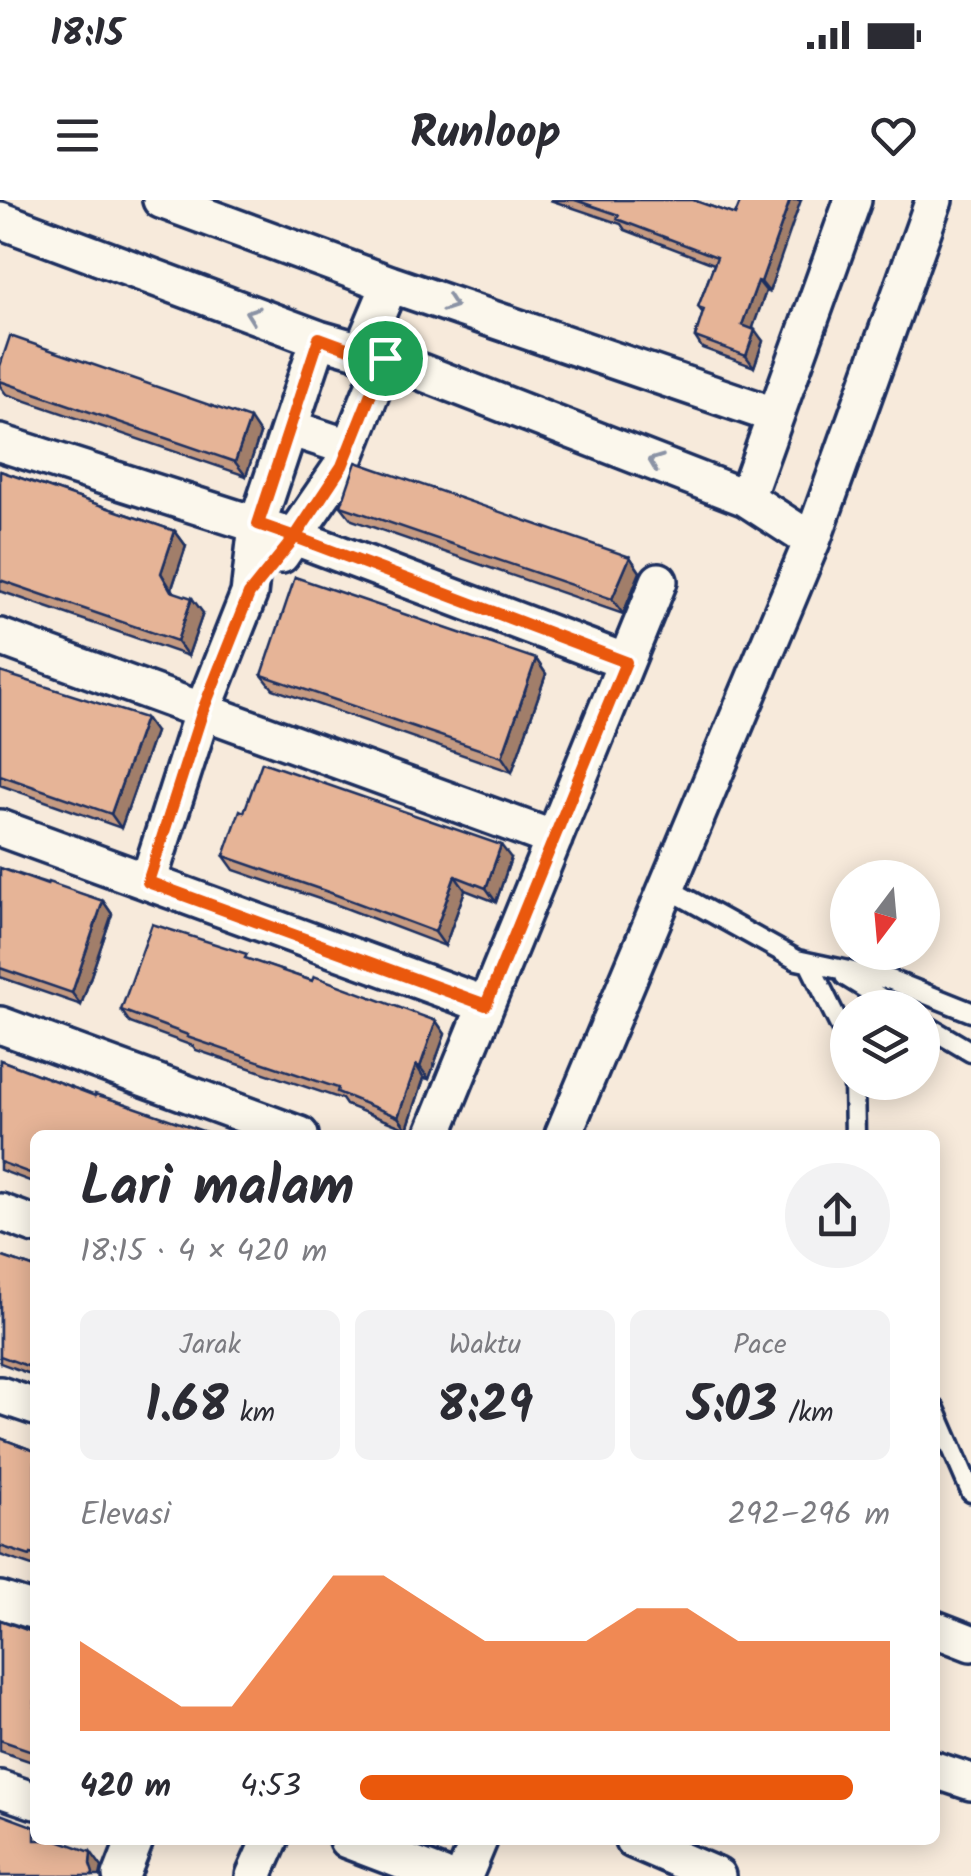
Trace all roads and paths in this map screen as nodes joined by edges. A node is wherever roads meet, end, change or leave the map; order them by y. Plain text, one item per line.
1 (161, 200) edge
2 (853, 200) edge
3 (934, 200) edge
4 (0, 220) edge
5 (390, 284) junction
6 (319, 338) junction
7 (373, 355) junction
8 (774, 415) junction
9 (290, 428) junction
10 (0, 443) edge
11 (348, 447) junction
12 (746, 498) junction
13 (258, 524) junction
14 (295, 537) junction
15 (812, 541) junction
16 (659, 582) dead end
17 (249, 594) junction
18 (0, 637) edge
19 (626, 662) junction
20 (203, 710) junction
21 (0, 828) edge
22 (554, 839) junction
23 (148, 882) junction
24 (667, 888) junction
25 (809, 963) junction
26 (830, 968) edge
27 (835, 970) edge
28 (842, 970) edge
29 (868, 990) edge
30 (486, 1005) junction
31 (830, 1006) edge
32 (971, 1012) edge
33 (0, 1024) edge
34 (940, 1034) edge
35 (971, 1052) edge
36 (854, 1100) edge
37 (286, 1130) edge
38 (435, 1130) edge
39 (565, 1130) edge
40 (855, 1130) edge
41 (0, 1212) edge
42 (30, 1223) edge
43 (0, 1394) edge
44 (30, 1405) edge
45 (940, 1417) edge
46 (971, 1492) edge
47 (0, 1600) edge
48 (30, 1610) edge
49 (940, 1632) edge
50 (971, 1643) edge
51 (940, 1772) edge
52 (971, 1782) edge
53 (0, 1789) edge
54 (30, 1799) edge
55 (133, 1845) edge
56 (268, 1845) edge
57 (360, 1845) edge
58 (477, 1845) edge
59 (645, 1845) edge
60 (121, 1876) edge
61 (254, 1876) edge
62 (442, 1876) edge
63 (464, 1876) edge
64 (718, 1876) edge

1 - 5 street
2 - 8 street
3 - 15 street
6 -> 4 street
5 - 7 street
5 -> 8 street
6 - 7 street
6 - 9 street
7 - 11 street
12 -> 7 street
8 - 12 street
9 - 11 street
9 - 13 street
10 - 13 street
11 - 14 street
12 - 15 street
13 - 14 street
13 - 17 street
14 - 17 street
14 - 19 street
15 - 24 street
16 - 19 street
17 - 20 street
18 - 20 street
19 - 22 street
20 - 22 street
20 - 23 street
21 - 23 street
22 - 30 street
23 - 30 street
24 - 25 lane
24 - 39 street
25 - 26 lane
25 - 31 lane
27 - 29 lane
28 - 32 lane
30 - 38 street
33 - 37 street
34 - 35 lane
36 - 40 lane
41 - 42 street
43 - 44 street
45 - 46 lane
47 - 48 street
49 - 50 street
51 - 52 street
53 - 54 street
55 - 60 street
56 - 61 street
57 - 62 street
58 - 63 street
59 - 64 street

